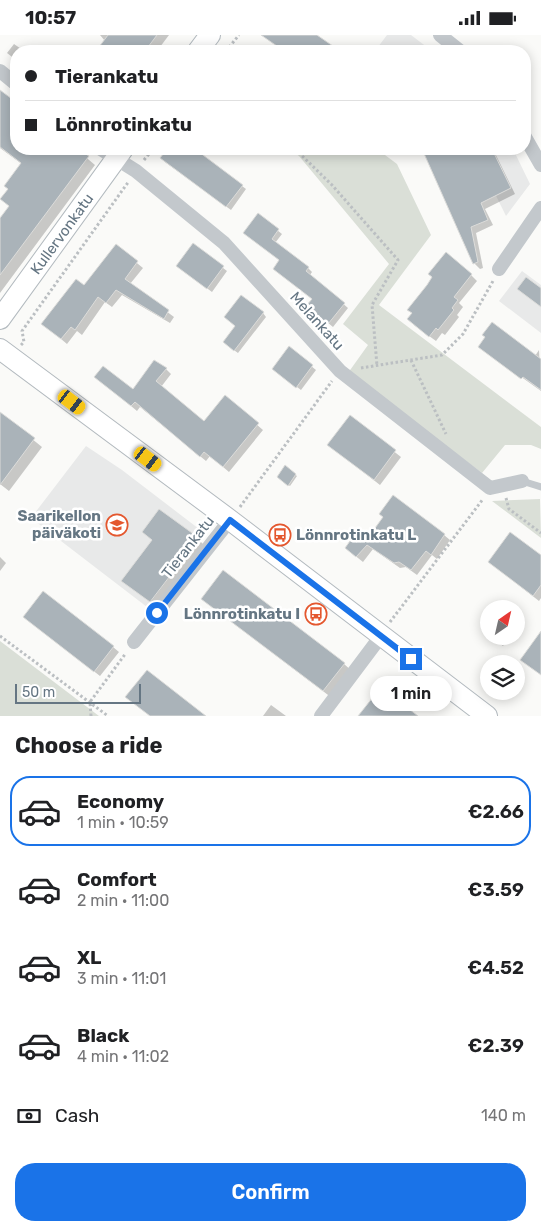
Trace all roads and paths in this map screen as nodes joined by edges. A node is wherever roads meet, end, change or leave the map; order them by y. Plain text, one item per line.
1 (239, 35) edge
2 (440, 35) edge
3 (231, 45) edge
4 (452, 45) edge
5 (0, 71) edge
6 (10, 79) edge
7 (531, 148) edge
8 (111, 155) edge
9 (117, 155) edge
10 (148, 155) edge
11 (302, 155) edge
12 (541, 165) edge
13 (136, 171) junction
14 (541, 208) edge
15 (499, 269) joint
16 (0, 319) edge
17 (6, 353) edge
18 (411, 360) junction
19 (377, 366) junction
20 (340, 371) junction
21 (449, 440) dead end
22 (522, 481) joint
23 (496, 487) junction
24 (541, 487) edge
25 (230, 520) junction
26 (541, 533) edge
27 (0, 636) edge
28 (381, 636) junction
29 (134, 642) joint
30 (90, 702) junction
31 (91, 716) edge
32 (108, 716) edge
33 (321, 716) edge
34 (487, 716) edge

1 - 3 path
2 - 4 street
5 - 6 street
7 - 12 street
8 - 16 street, Kullervonkatu
9 - 13 street, Melankatu
10 - 13 path
11 - 19 path
13 - 17 path
13 - 20 street, Melankatu
14 - 15 street
15 - 18 path
17 - 25 street
18 - 19 path
18 - 21 path
19 - 20 path
20 - 23 street, Melankatu
20 - 25 path
22 - 23 street
22 - 24 lane
23 - 26 path
23 - 28 path
25 - 28 street
25 - 29 street, Tierankatu
27 - 30 path
28 - 33 street
28 - 34 street
29 - 30 path
30 - 31 path
30 - 32 path

